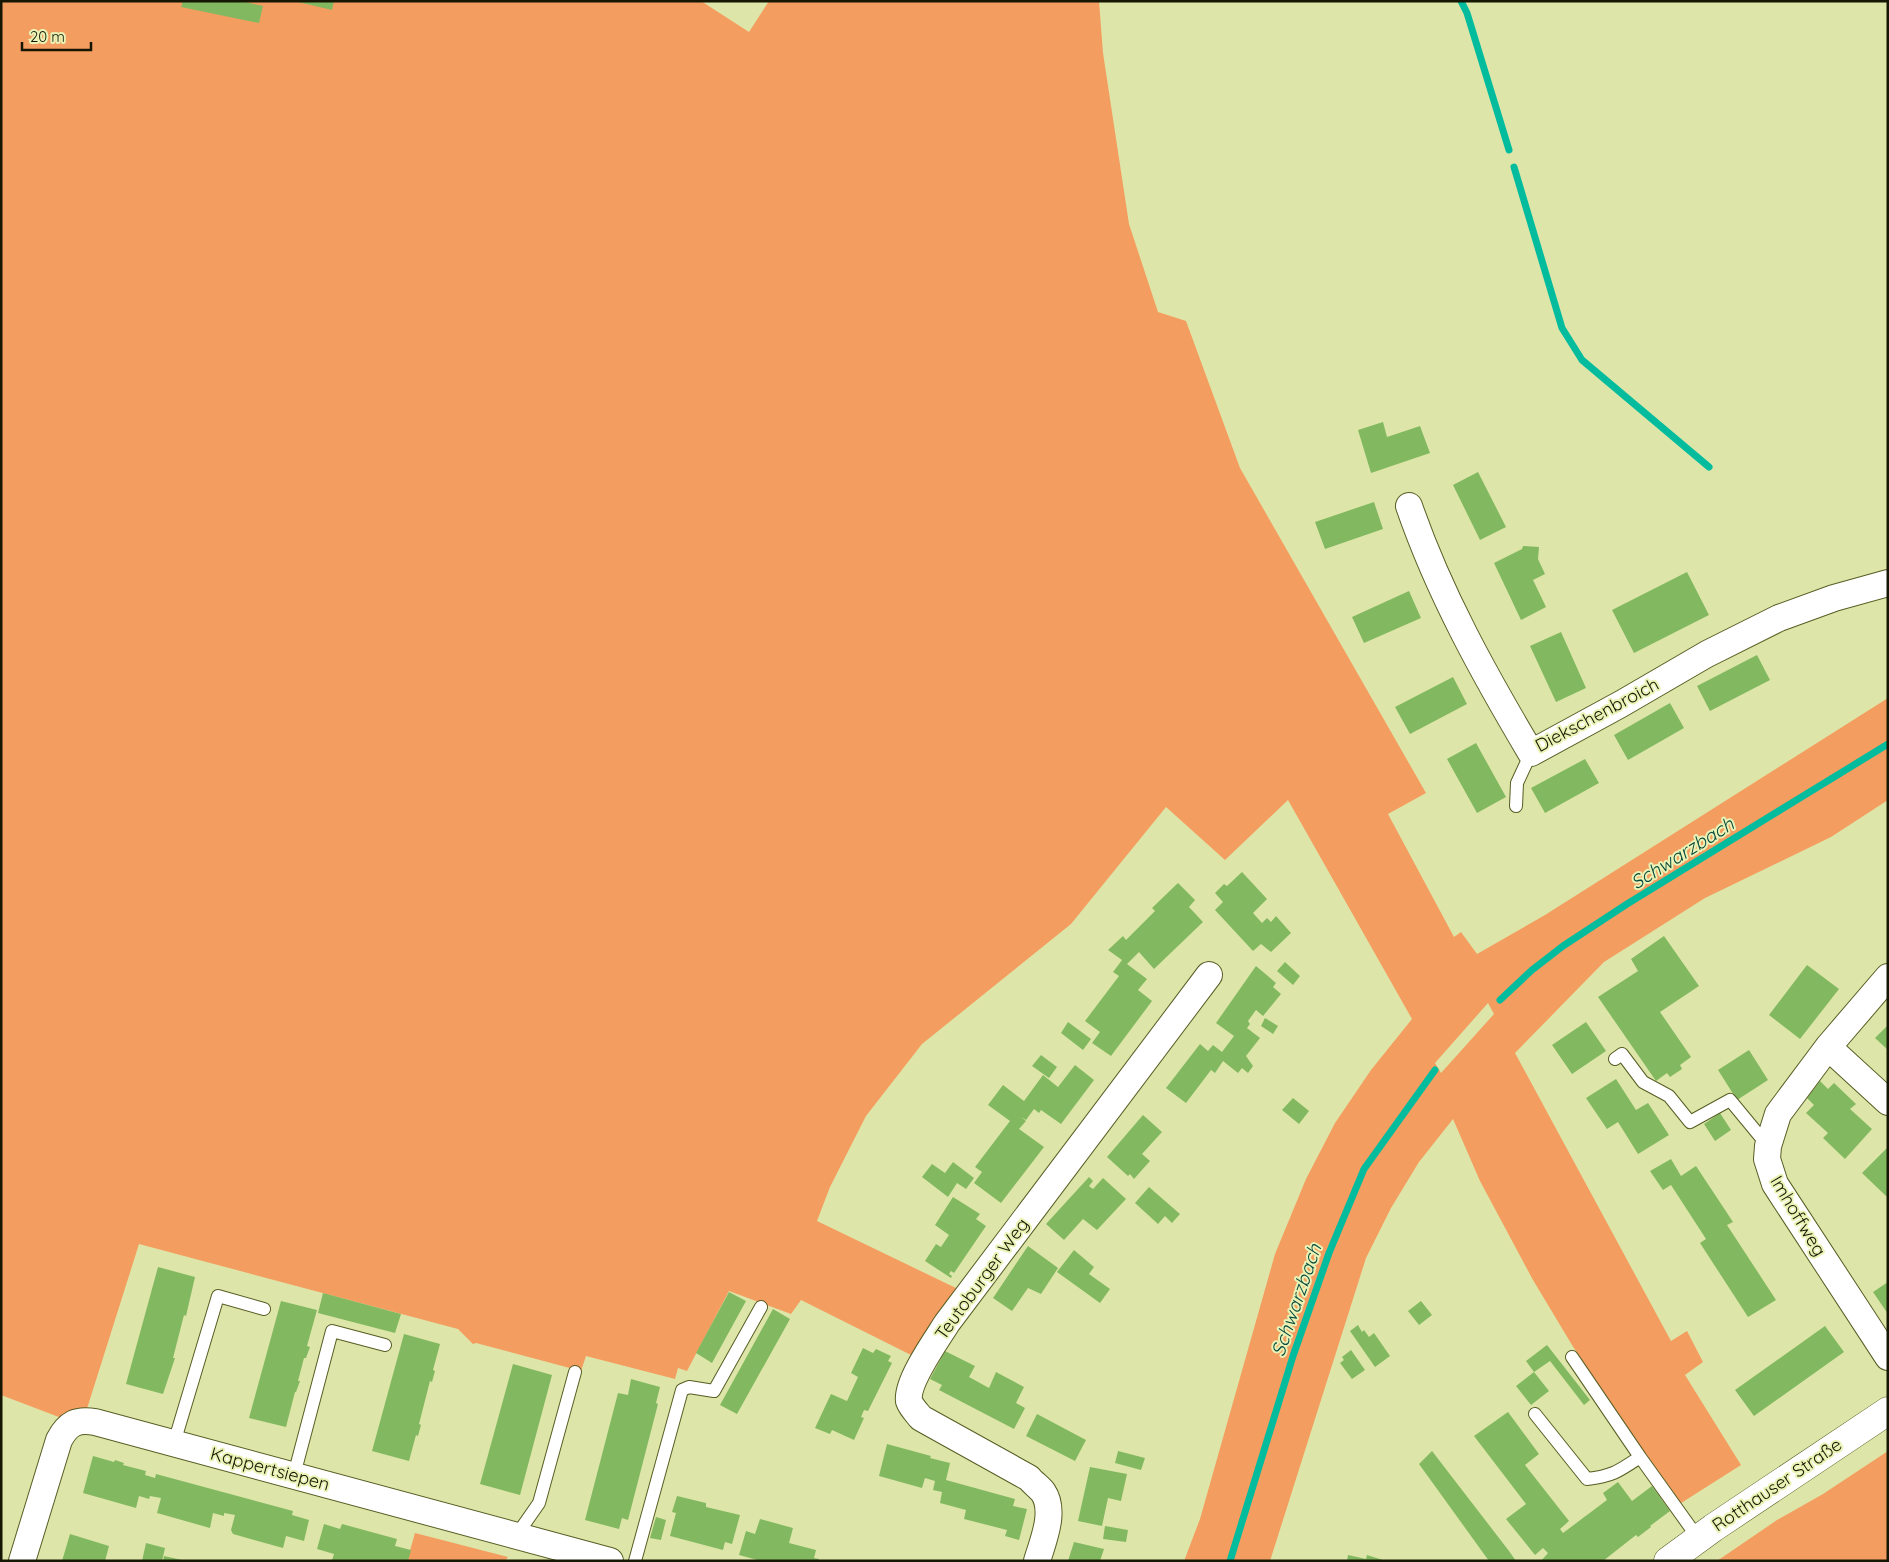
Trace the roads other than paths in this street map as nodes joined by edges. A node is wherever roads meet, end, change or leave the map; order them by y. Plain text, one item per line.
1 (1409, 506) dead end
2 (1888, 583) edge
3 (1531, 753) junction
4 (1516, 806) dead end
5 (1209, 975) dead end
6 (1888, 977) edge
7 (1828, 1047) junction
8 (1616, 1059) dead end
9 (1888, 1102) edge
10 (1768, 1146) junction
11 (761, 1307) dead end
12 (264, 1309) dead end
13 (385, 1345) dead end
14 (1888, 1356) edge
15 (1572, 1357) dead end
16 (575, 1372) dead end
17 (1888, 1411) edge
18 (1535, 1414) dead end
19 (174, 1443) junction
20 (1640, 1457) junction
21 (294, 1475) junction
22 (1698, 1538) junction
23 (522, 1545) edge
24 (22, 1561) edge
25 (610, 1561) edge
26 (635, 1561) edge
27 (1037, 1561) edge
28 (1668, 1561) edge

1 - 3 street, Diekschenbroich
2 - 3 street, Diekschenbroich
3 - 4 lane
5 - 27 street, Teutoburger Weg
6 - 7 street, Imhoffweg
7 - 9 street
7 - 10 street, Imhoffweg
8 - 10 lane
10 - 14 street, Imhoffweg
11 - 26 lane
12 - 19 lane
13 - 21 lane
15 - 20 lane
16 - 23 lane
17 - 22 main road, Rotthauser Straße
18 - 20 lane
19 - 21 street, Kappertsiepen
19 - 24 street, Kappertsiepen
20 - 22 lane
21 - 23 street, Kappertsiepen
22 - 28 main road, Rotthauser Straße
23 - 25 street, Kappertsiepen

